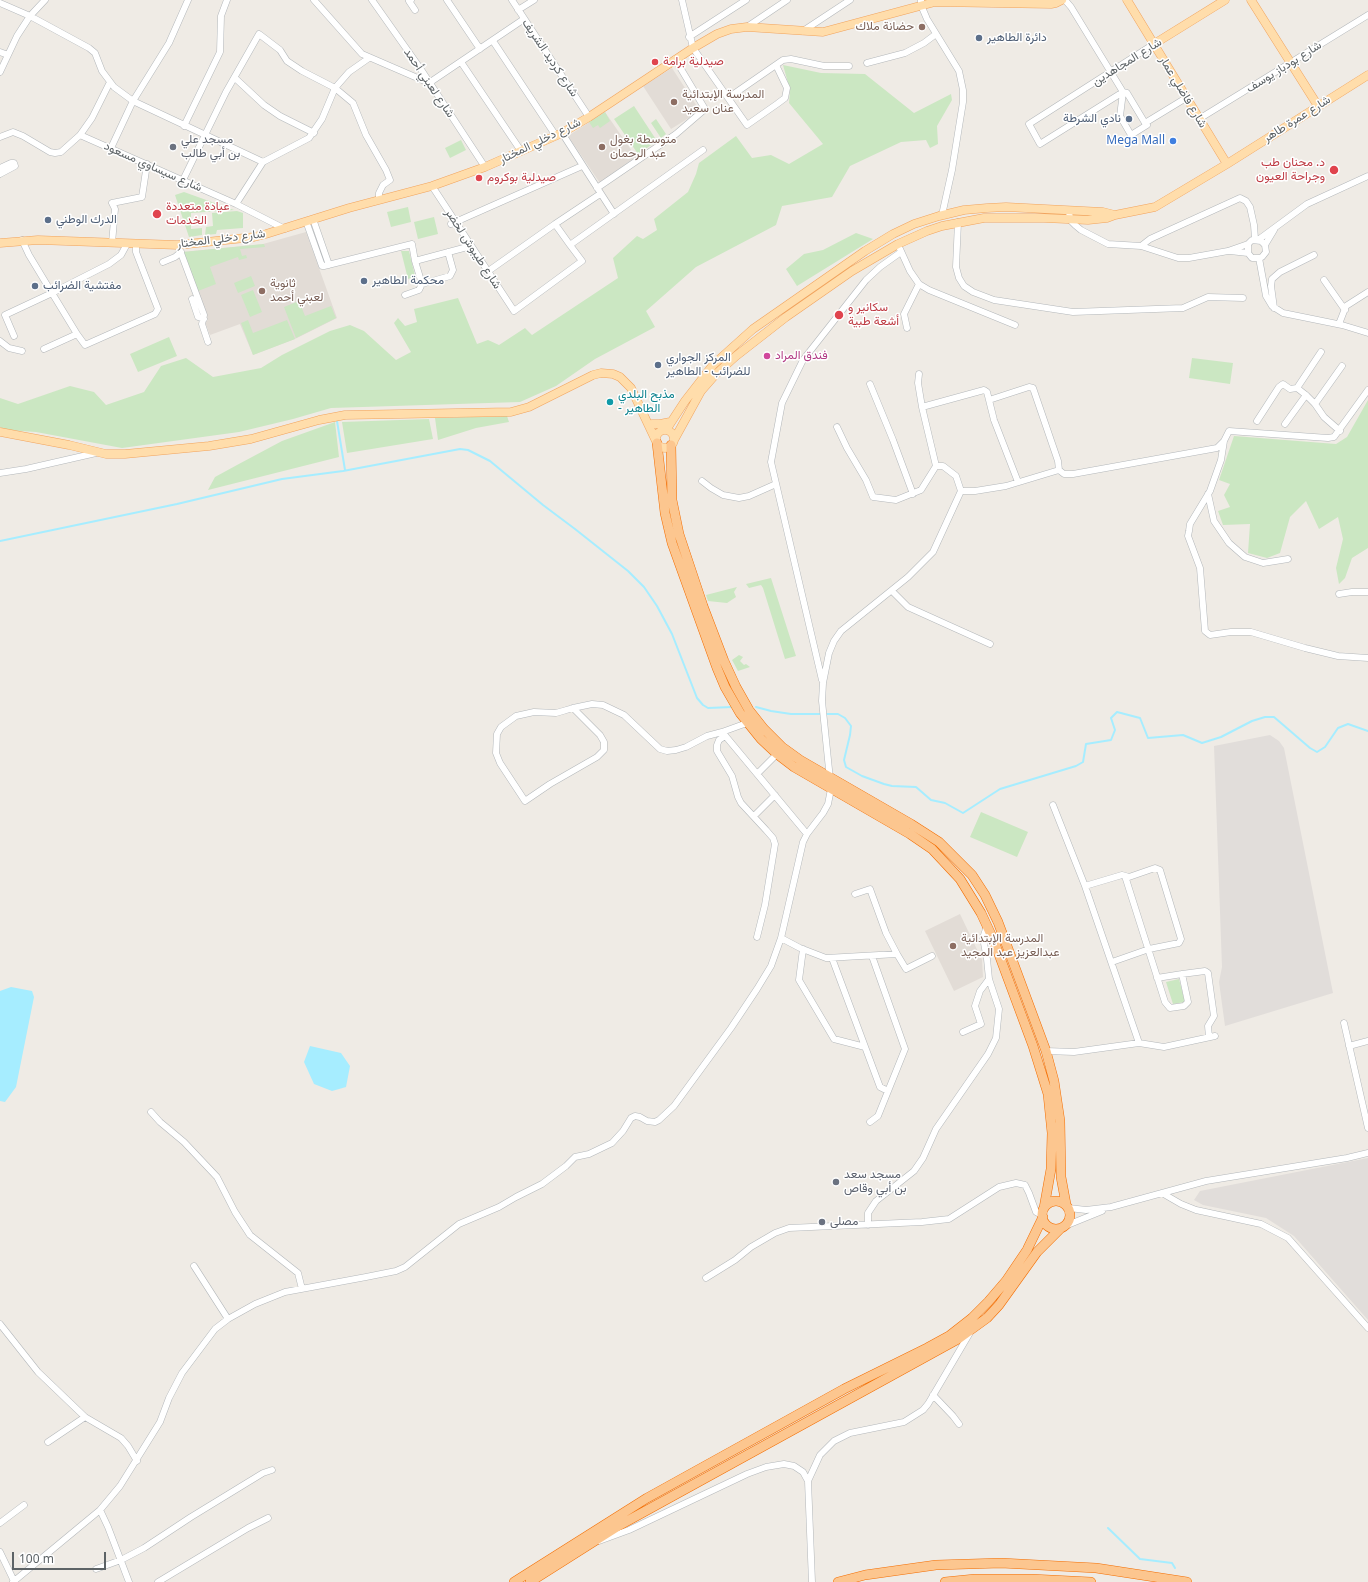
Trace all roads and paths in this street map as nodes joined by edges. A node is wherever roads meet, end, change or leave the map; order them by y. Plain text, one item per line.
1 (45, 0) edge
2 (188, 0) edge
3 (227, 0) edge
4 (314, 0) edge
5 (372, 0) edge
6 (411, 0) edge
7 (447, 0) edge
8 (512, 0) edge
9 (534, 0) edge
10 (682, 0) edge
11 (731, 0) edge
12 (746, 0) edge
13 (787, 0) edge
14 (850, 0) edge
15 (1062, 0) edge
16 (1065, 0) edge
17 (1127, 0) edge
18 (1225, 0) edge
19 (1251, 0) edge
20 (950, 1) edge
21 (919, 2) edge
22 (0, 3) edge
23 (735, 7) junction
24 (415, 10) dead end
25 (518, 10) junction
26 (1368, 15) edge
27 (30, 16) junction
28 (524, 19) junction
29 (746, 27) junction
30 (803, 31) junction
31 (936, 34) junction
32 (690, 37) junction
33 (493, 41) junction
34 (1154, 44) junction
35 (693, 48) junction
36 (480, 49) junction
37 (0, 52) edge
38 (8, 55) junction
39 (369, 58) junction
40 (675, 59) junction
41 (461, 62) junction
42 (1291, 62) junction
43 (867, 63) dead end
44 (776, 65) junction
45 (849, 66) dead end
46 (0, 72) edge
47 (1111, 72) junction
48 (1368, 75) edge
49 (235, 78) junction
50 (110, 82) junction
51 (429, 83) junction
52 (335, 88) junction
53 (1123, 92) junction
54 (728, 98) junction
55 (1186, 98) junction
56 (133, 101) junction
57 (1318, 106) junction
58 (589, 117) junction
59 (1199, 119) junction
60 (1145, 123) junction
61 (184, 126) junction
62 (314, 133) junction
63 (559, 134) junction
64 (80, 135) junction
65 (205, 135) junction
66 (0, 137) edge
67 (111, 148) junction
68 (703, 150) dead end
69 (521, 151) junction
70 (263, 162) junction
71 (147, 164) junction
72 (1227, 164) junction
73 (582, 166) junction
74 (485, 167) junction
75 (0, 168) edge
76 (0, 174) edge
77 (1368, 176) edge
78 (184, 180) junction
79 (432, 186) junction
80 (598, 191) junction
81 (380, 199) junction
82 (236, 204) junction
83 (1069, 210) junction
84 (614, 214) junction
85 (942, 215) junction
86 (1115, 215) junction
87 (269, 220) junction
88 (309, 220) junction
89 (1070, 220) junction
90 (958, 222) junction
91 (454, 223) junction
92 (555, 224) junction
93 (1276, 227) junction
94 (285, 229) junction
95 (270, 233) junction
96 (1257, 239) junction
97 (22, 240) junction
98 (0, 243) edge
99 (112, 243) junction
100 (127, 244) junction
101 (898, 244) junction
102 (1248, 244) junction
103 (570, 245) junction
104 (1265, 245) junction
105 (471, 246) junction
106 (1141, 246) junction
107 (136, 248) junction
108 (179, 248) junction
109 (1228, 251) junction
110 (448, 252) junction
111 (902, 252) junction
112 (122, 254) junction
113 (1248, 254) junction
114 (1314, 255) dead end
115 (1259, 258) junction
116 (415, 261) junction
117 (163, 262) dead end
118 (487, 272) junction
119 (1324, 280) dead end
120 (422, 284) junction
121 (920, 284) junction
122 (1368, 292) edge
123 (52, 293) junction
124 (405, 295) dead end
125 (1243, 298) dead end
126 (192, 299) dead end
127 (1274, 308) junction
128 (1345, 310) junction
129 (204, 319) junction
130 (1338, 324) junction
131 (1015, 325) dead end
132 (907, 328) dead end
133 (1368, 333) edge
134 (77, 334) junction
135 (14, 336) dead end
136 (0, 341) edge
137 (208, 342) dead end
138 (44, 349) dead end
139 (22, 351) dead end
140 (1321, 352) dead end
141 (1342, 366) dead end
142 (919, 374) dead end
143 (870, 384) dead end
144 (1297, 388) junction
145 (1368, 390) edge
146 (1306, 395) junction
147 (989, 400) junction
148 (1315, 404) junction
149 (922, 407) junction
150 (645, 416) junction
151 (1257, 421) dead end
152 (670, 422) junction
153 (652, 424) junction
154 (1285, 424) dead end
155 (837, 427) dead end
156 (663, 430) junction
157 (1340, 431) junction
158 (0, 432) edge
159 (1224, 441) junction
160 (656, 442) junction
161 (672, 443) junction
162 (96, 452) junction
163 (936, 466) junction
164 (1059, 470) junction
165 (0, 473) edge
166 (702, 481) dead end
167 (1018, 482) junction
168 (776, 484) junction
169 (961, 491) junction
170 (913, 494) junction
171 (1208, 494) junction
172 (1288, 559) dead end
173 (892, 591) junction
174 (1368, 592) edge
175 (1339, 594) dead end
176 (990, 644) dead end
177 (1368, 658) edge
178 (823, 683) junction
179 (573, 708) junction
180 (747, 723) junction
181 (724, 734) junction
182 (778, 754) junction
183 (757, 774) junction
184 (829, 777) junction
185 (831, 790) junction
186 (775, 795) junction
187 (1053, 805) dead end
188 (754, 816) junction
189 (807, 834) junction
190 (1125, 876) junction
191 (1085, 886) junction
192 (855, 894) dead end
193 (987, 926) junction
194 (757, 937) dead end
195 (781, 938) junction
196 (803, 949) junction
197 (1149, 949) junction
198 (897, 954) junction
199 (872, 956) junction
200 (932, 956) dead end
201 (832, 958) junction
202 (1112, 962) junction
203 (1182, 974) junction
204 (1157, 978) junction
205 (989, 979) junction
206 (1344, 1023) dead end
207 (963, 1032) dead end
208 (1368, 1041) edge
209 (1139, 1043) junction
210 (1349, 1046) junction
211 (865, 1047) junction
212 (1046, 1051) junction
213 (888, 1091) junction
214 (151, 1112) dead end
215 (870, 1122) dead end
216 (1368, 1128) edge
217 (1368, 1152) edge
218 (1162, 1193) junction
219 (1067, 1206) junction
220 (1111, 1207) junction
221 (1043, 1214) junction
222 (868, 1225) junction
223 (1063, 1227) junction
224 (194, 1266) dead end
225 (706, 1278) dead end
226 (302, 1289) junction
227 (228, 1319) junction
228 (0, 1324) edge
229 (972, 1328) junction
230 (1368, 1328) edge
231 (933, 1395) junction
232 (85, 1417) junction
233 (960, 1424) dead end
234 (48, 1442) dead end
235 (137, 1461) junction
236 (272, 1470) dead end
237 (808, 1481) junction
238 (24, 1505) dead end
239 (100, 1510) junction
240 (268, 1518) dead end
241 (0, 1523) edge
242 (590, 1544) junction
243 (0, 1552) edge
244 (121, 1560) junction
245 (96, 1568) dead end
246 (13, 1582) edge
247 (129, 1582) edge
248 (158, 1582) edge
249 (514, 1582) edge
250 (530, 1582) edge
251 (812, 1582) edge
252 (838, 1582) edge
253 (945, 1582) edge
254 (1091, 1582) edge
255 (1187, 1582) edge

1 - 27 street
2 - 56 street
3 - 61 street
4 - 39 street
5 - 51 street, شارع لعبني أحمد
6 - 24 street
7 - 36 street
8 - 25 street, شارع كرديد الشريف
9 - 25 street
10 - 32 street
11 - 23 street
12 - 23 street
13 - 29 street
14 - 30 street
15 - 20 main road, شارع دخلي المختار
16 - 47 street
17 - 34 main road, شارع فاضلي عمار
18 - 34 main road, شارع المجاهدين
19 - 42 main road
20 - 21 main road, شارع دخلي المختار
21 - 30 main road, شارع دخلي المختار
21 - 31 street
22 - 27 street
23 - 32 street
25 - 28 street, شارع كرديد الشريف
26 - 42 street, شارع بودباز يوسف
27 - 38 street
27 - 50 street
28 - 33 street
28 - 58 street, شارع كرديد الشريف
29 - 30 main road, شارع دخلي المختار
29 - 35 main road, شارع دخلي المختار
31 - 43 street
31 - 85 street
32 - 35 street
33 - 36 street
33 - 63 street
34 - 47 street, شارع المجاهدين
34 - 55 main road, شارع فاضلي عمار
35 - 40 main road, شارع دخلي المختار
35 - 54 street
36 - 41 street
37 - 38 street
38 - 46 street
39 - 51 street
39 - 52 street
40 - 58 main road, شارع دخلي المختار
40 - 80 street
41 - 51 street
41 - 69 street
42 - 57 main road
42 - 59 street, شارع بودباز يوسف
44 - 45 street
44 - 54 street
44 - 54 street
47 - 53 street
47 - 53 street, شارع المجاهدين
48 - 57 main road, شارع عمرة طاهر
49 - 52 street
49 - 62 street
49 - 65 street
50 - 56 street
50 - 64 street
51 - 74 street, شارع لعبني أحمد
52 - 62 street
52 - 81 street
53 - 60 street
53 - 60 street
55 - 59 main road, شارع فاضلي عمار
55 - 60 street
56 - 61 street
56 - 67 street
57 - 72 main road, شارع عمرة طاهر
58 - 63 main road, شارع دخلي المختار
59 - 72 main road, شارع فاضلي عمار
61 - 65 street
62 - 70 street
63 - 69 main road, شارع دخلي المختار
63 - 73 street
64 - 66 street
64 - 67 street, شارع سيساوي مسعود
65 - 70 street
65 - 78 street
67 - 71 street, شارع سيساوي مسعود
68 - 84 street
69 - 74 main road, شارع دخلي المختار
70 - 82 street
71 - 78 street, شارع سيساوي مسعود
71 - 99 street
72 - 86 main road, شارع عمرة طاهر
73 - 80 street
73 - 91 street
74 - 79 main road, شارع دخلي المختار
75 - 76 street
77 - 93 street
78 - 82 street, شارع سيساوي مسعود
79 - 81 main road, شارع دخلي المختار
79 - 91 street, شارع طيبوش لخضر
80 - 84 street
80 - 92 street
81 - 88 main road, شارع دخلي المختار
82 - 87 street, شارع سيساوي مسعود
83 - 85 main road
83 - 86 main road
83 - 89 street
84 - 103 street
85 - 152 main road
86 - 89 main road, شارع عمرة طاهر
87 - 94 street, شارع سيساوي مسعود
87 - 95 street
88 - 94 main road, شارع دخلي المختار
88 - 116 street
89 - 90 main road, شارع عمرة طاهر
89 - 106 street
90 - 101 main road, شارع عمرة طاهر
90 - 125 street
91 - 105 street, شارع طيبوش لخضر
92 - 103 street
92 - 118 street
93 - 96 street
93 - 104 street
94 - 95 main road, شارع دخلي المختار
95 - 108 main road, شارع دخلي المختار
96 - 102 street
96 - 104 street
96 - 106 street
97 - 98 main road, شارع دخلي المختار
97 - 99 main road, شارع دخلي المختار
97 - 123 street
99 - 100 main road, شارع دخلي المختار
100 - 107 main road, شارع دخلي المختار
100 - 112 street
101 - 111 street
101 - 161 main road, شارع عمرة طاهر
102 - 109 street
102 - 113 street
103 - 118 street, شارع طيبوش لخضر
104 - 115 street
105 - 110 street
105 - 118 street, شارع طيبوش لخضر
106 - 109 street
107 - 108 main road, شارع دخلي المختار
107 - 112 street
107 - 134 street
108 - 117 street
108 - 129 street
109 - 113 street
110 - 116 street
110 - 120 street
111 - 121 street
111 - 168 street
112 - 123 street
113 - 115 street
114 - 127 street
115 - 127 street
116 - 120 street
119 - 128 street
120 - 124 street
121 - 131 street
121 - 132 street
122 - 128 street
123 - 134 street
123 - 135 street
126 - 129 street
127 - 130 street
128 - 130 street
129 - 137 street
130 - 133 street
134 - 138 street
136 - 139 street
140 - 144 street
141 - 148 street
142 - 149 street
143 - 170 street
144 - 146 street
144 - 151 street
145 - 157 street
146 - 148 street
146 - 154 street
147 - 149 street
147 - 164 street
147 - 167 street
148 - 157 street
149 - 163 street
150 - 153 main road
150 - 160 main road
150 - 162 main road
152 - 153 main road
152 - 156 main road
153 - 156 main road
155 - 170 street
156 - 160 main road
156 - 161 main road
157 - 159 street
158 - 162 main road
159 - 164 street
159 - 171 street
160 - 161 main road
160 - 180 highway
161 - 184 highway
162 - 165 street
163 - 169 street
163 - 170 street
164 - 167 street
166 - 168 street
167 - 169 street
168 - 178 street
169 - 173 street
171 - 172 street
171 - 177 street
173 - 176 street
173 - 178 street
174 - 175 street
178 - 184 street
179 - 179 street
179 - 181 street
180 - 181 street
180 - 182 highway
181 - 183 street
181 - 188 street
182 - 183 street
182 - 185 highway
183 - 186 street
184 - 185 street
184 - 212 highway
185 - 189 street
185 - 193 highway
186 - 188 street
186 - 189 street
187 - 191 street
188 - 194 street
189 - 195 street
190 - 191 street
190 - 197 street
190 - 197 street
191 - 202 street
192 - 198 street
193 - 205 street
193 - 221 highway
195 - 196 street
195 - 226 street
196 - 201 street
196 - 211 street
197 - 202 street
197 - 204 street
198 - 199 street
198 - 200 street
199 - 201 street
199 - 213 street
201 - 211 street
202 - 209 street
203 - 204 street
203 - 204 street
203 - 209 street
205 - 207 street
205 - 222 street
206 - 210 street
208 - 210 street
209 - 212 street
210 - 216 street
211 - 213 street
212 - 219 highway
213 - 215 street
214 - 226 street
217 - 218 street
218 - 220 street
218 - 230 street
219 - 220 street
219 - 221 highway
219 - 223 highway
220 - 223 street
221 - 222 street
221 - 223 highway
221 - 249 highway
222 - 225 street
223 - 229 highway
224 - 227 street
226 - 227 street
227 - 235 street
228 - 232 street
229 - 231 street
229 - 242 highway
231 - 233 street
231 - 237 street
232 - 234 street
232 - 235 street
235 - 239 street
236 - 244 street
237 - 242 street
237 - 251 street
238 - 241 street
239 - 244 street
239 - 246 street
240 - 248 street
242 - 250 highway
243 - 246 street
244 - 245 street
244 - 247 street
252 - 255 highway
253 - 254 highway

